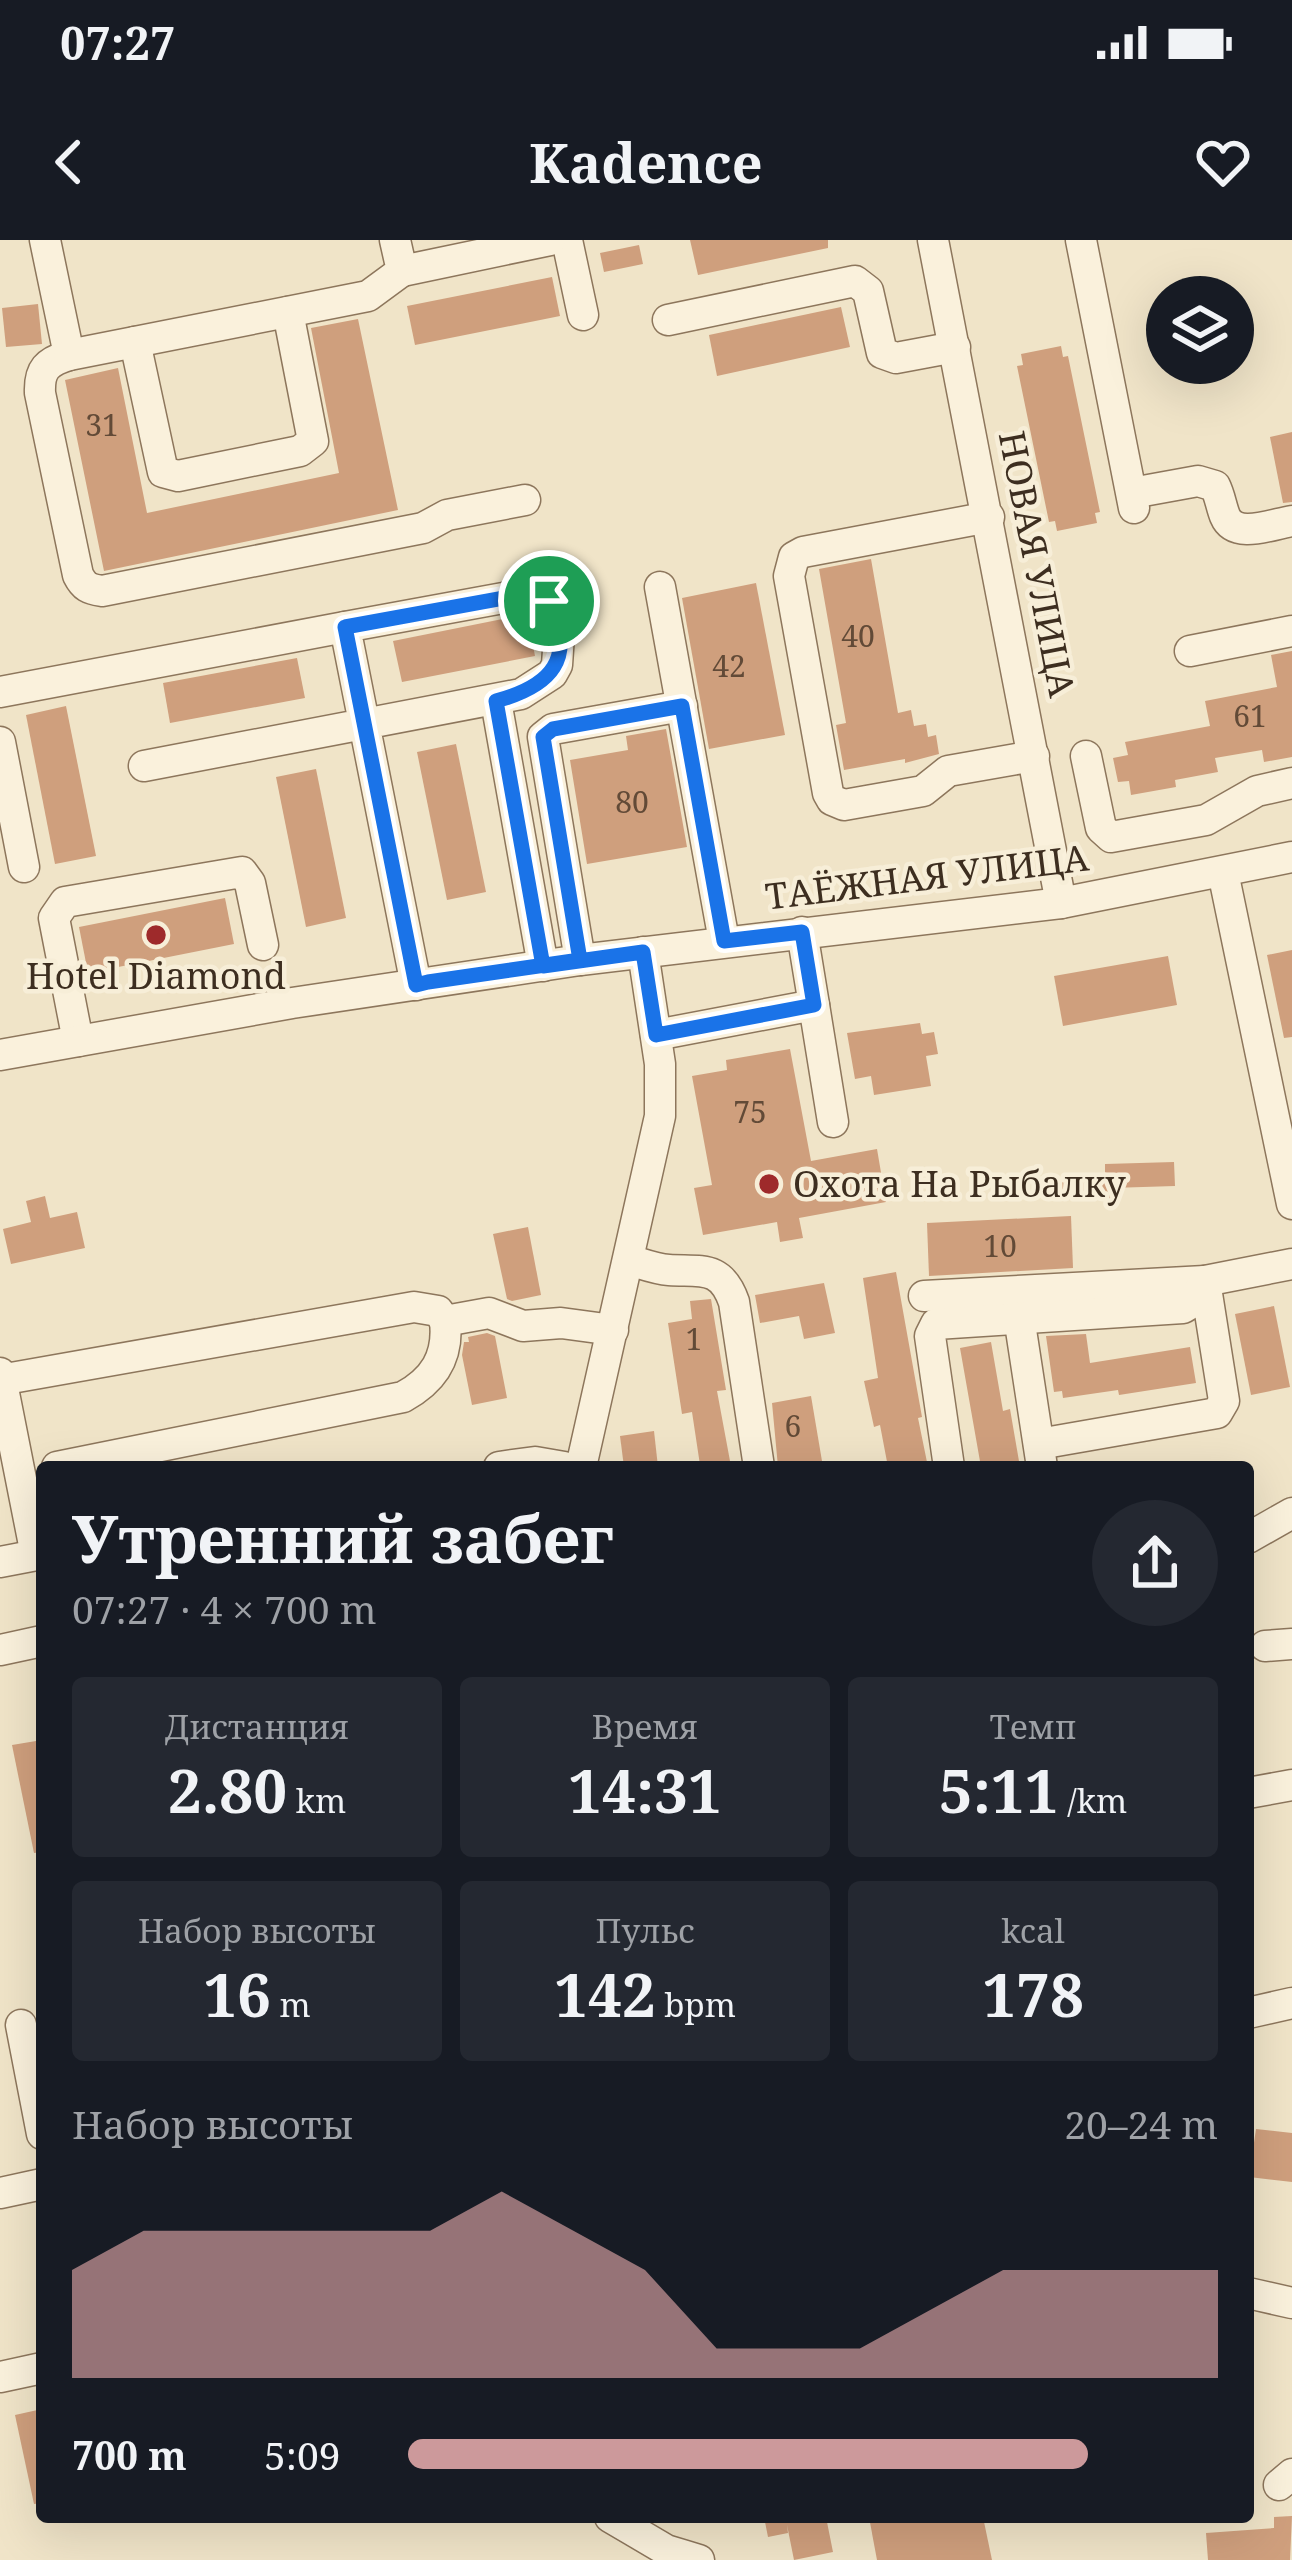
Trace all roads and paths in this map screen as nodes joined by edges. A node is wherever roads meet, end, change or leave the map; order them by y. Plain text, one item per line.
1 (45, 240) edge
2 (550, 240) edge
3 (567, 240) edge
4 (933, 240) edge
5 (1087, 241) edge
6 (499, 245) edge
7 (398, 255) edge
8 (288, 312) junction
9 (583, 316) dead end
10 (668, 320) dead end
11 (135, 342) junction
12 (955, 347) junction
13 (69, 356) junction
14 (524, 500) dead end
15 (989, 517) junction
16 (1292, 520) edge
17 (660, 587) dead end
18 (345, 627) junction
19 (1292, 631) edge
20 (1190, 651) dead end
21 (0, 692) edge
22 (496, 701) junction
23 (682, 706) junction
24 (364, 725) junction
25 (0, 742) edge
26 (1034, 756) junction
27 (1086, 756) dead end
28 (144, 766) dead end
29 (1292, 783) edge
30 (1292, 857) edge
31 (24, 866) dead end
32 (1223, 872) junction
33 (1061, 903) junction
34 (802, 932) junction
35 (724, 941) junction
36 (263, 945) dead end
37 (643, 952) junction
38 (580, 960) junction
39 (543, 966) junction
40 (416, 985) junction
41 (814, 1005) junction
42 (656, 1035) junction
43 (77, 1041) junction
44 (0, 1055) edge
45 (833, 1122) dead end
46 (1292, 1204) edge
47 (629, 1260) junction
48 (1292, 1264) edge
49 (1205, 1280) junction
50 (925, 1296) dead end
51 (1019, 1317) junction
52 (445, 1321) junction
53 (613, 1330) junction
54 (0, 1378) edge
55 (1040, 1456) edge
56 (87, 1461) edge
57 (582, 1461) edge
58 (758, 1461) edge
59 (949, 1461) edge
60 (31, 1472) edge
61 (1292, 1513) edge
62 (36, 1524) edge
63 (1254, 1535) edge
64 (36, 1556) edge
65 (0, 1562) edge
66 (36, 1642) edge
67 (0, 1650) edge
68 (1292, 1785) edge
69 (1254, 1792) edge
70 (1292, 2003) edge
71 (1254, 2012) edge
72 (21, 2025) edge
73 (36, 2103) edge
74 (36, 2185) edge
75 (0, 2193) edge
76 (1254, 2294) edge
77 (1292, 2303) edge
78 (36, 2369) edge
79 (0, 2377) edge
80 (620, 2523) edge
81 (699, 2560) edge

1 - 13 street
2 - 6 street
3 - 9 street
4 - 12 street, НОВАЯ УЛИЦА
5 - 16 street
6 - 7 street
7 - 8 street
8 - 11 street
8 - 11 street
10 - 12 street
11 - 13 street
12 - 15 street, НОВАЯ УЛИЦА
13 - 14 street
15 - 26 street, НОВАЯ УЛИЦА
15 - 26 street
17 - 23 street
18 - 21 street
18 - 22 street
18 - 24 street
19 - 20 street
22 - 24 street
22 - 39 street
23 - 35 street
23 - 38 street
24 - 28 street
24 - 40 street
25 - 31 street
26 - 33 street, НОВАЯ УЛИЦА
27 - 29 street
30 - 32 street, ТАЁЖНАЯ УЛИЦА
32 - 33 street, ТАЁЖНАЯ УЛИЦА
32 - 46 street
33 - 34 street, ТАЁЖНАЯ УЛИЦА
34 - 35 street, ТАЁЖНАЯ УЛИЦА
34 - 41 street
35 - 37 street, ТАЁЖНАЯ УЛИЦА
36 - 43 street
37 - 38 street, ТАЁЖНАЯ УЛИЦА
37 - 42 street
38 - 39 street, ТАЁЖНАЯ УЛИЦА
39 - 40 street, ТАЁЖНАЯ УЛИЦА
40 - 43 street, ТАЁЖНАЯ УЛИЦА
41 - 42 street
41 - 45 street
42 - 47 street
43 - 44 street, ТАЁЖНАЯ УЛИЦА
47 - 53 street
47 - 58 street
48 - 49 street
49 - 50 street
49 - 51 street
49 - 55 street
51 - 55 street
51 - 59 street
52 - 53 street
52 - 54 street
52 - 56 street
53 - 57 street
54 - 60 street
60 - 62 street
61 - 63 street
64 - 65 street
66 - 67 street
68 - 69 street
70 - 71 street
72 - 73 street
74 - 75 street
76 - 77 street
78 - 79 street
80 - 81 street

